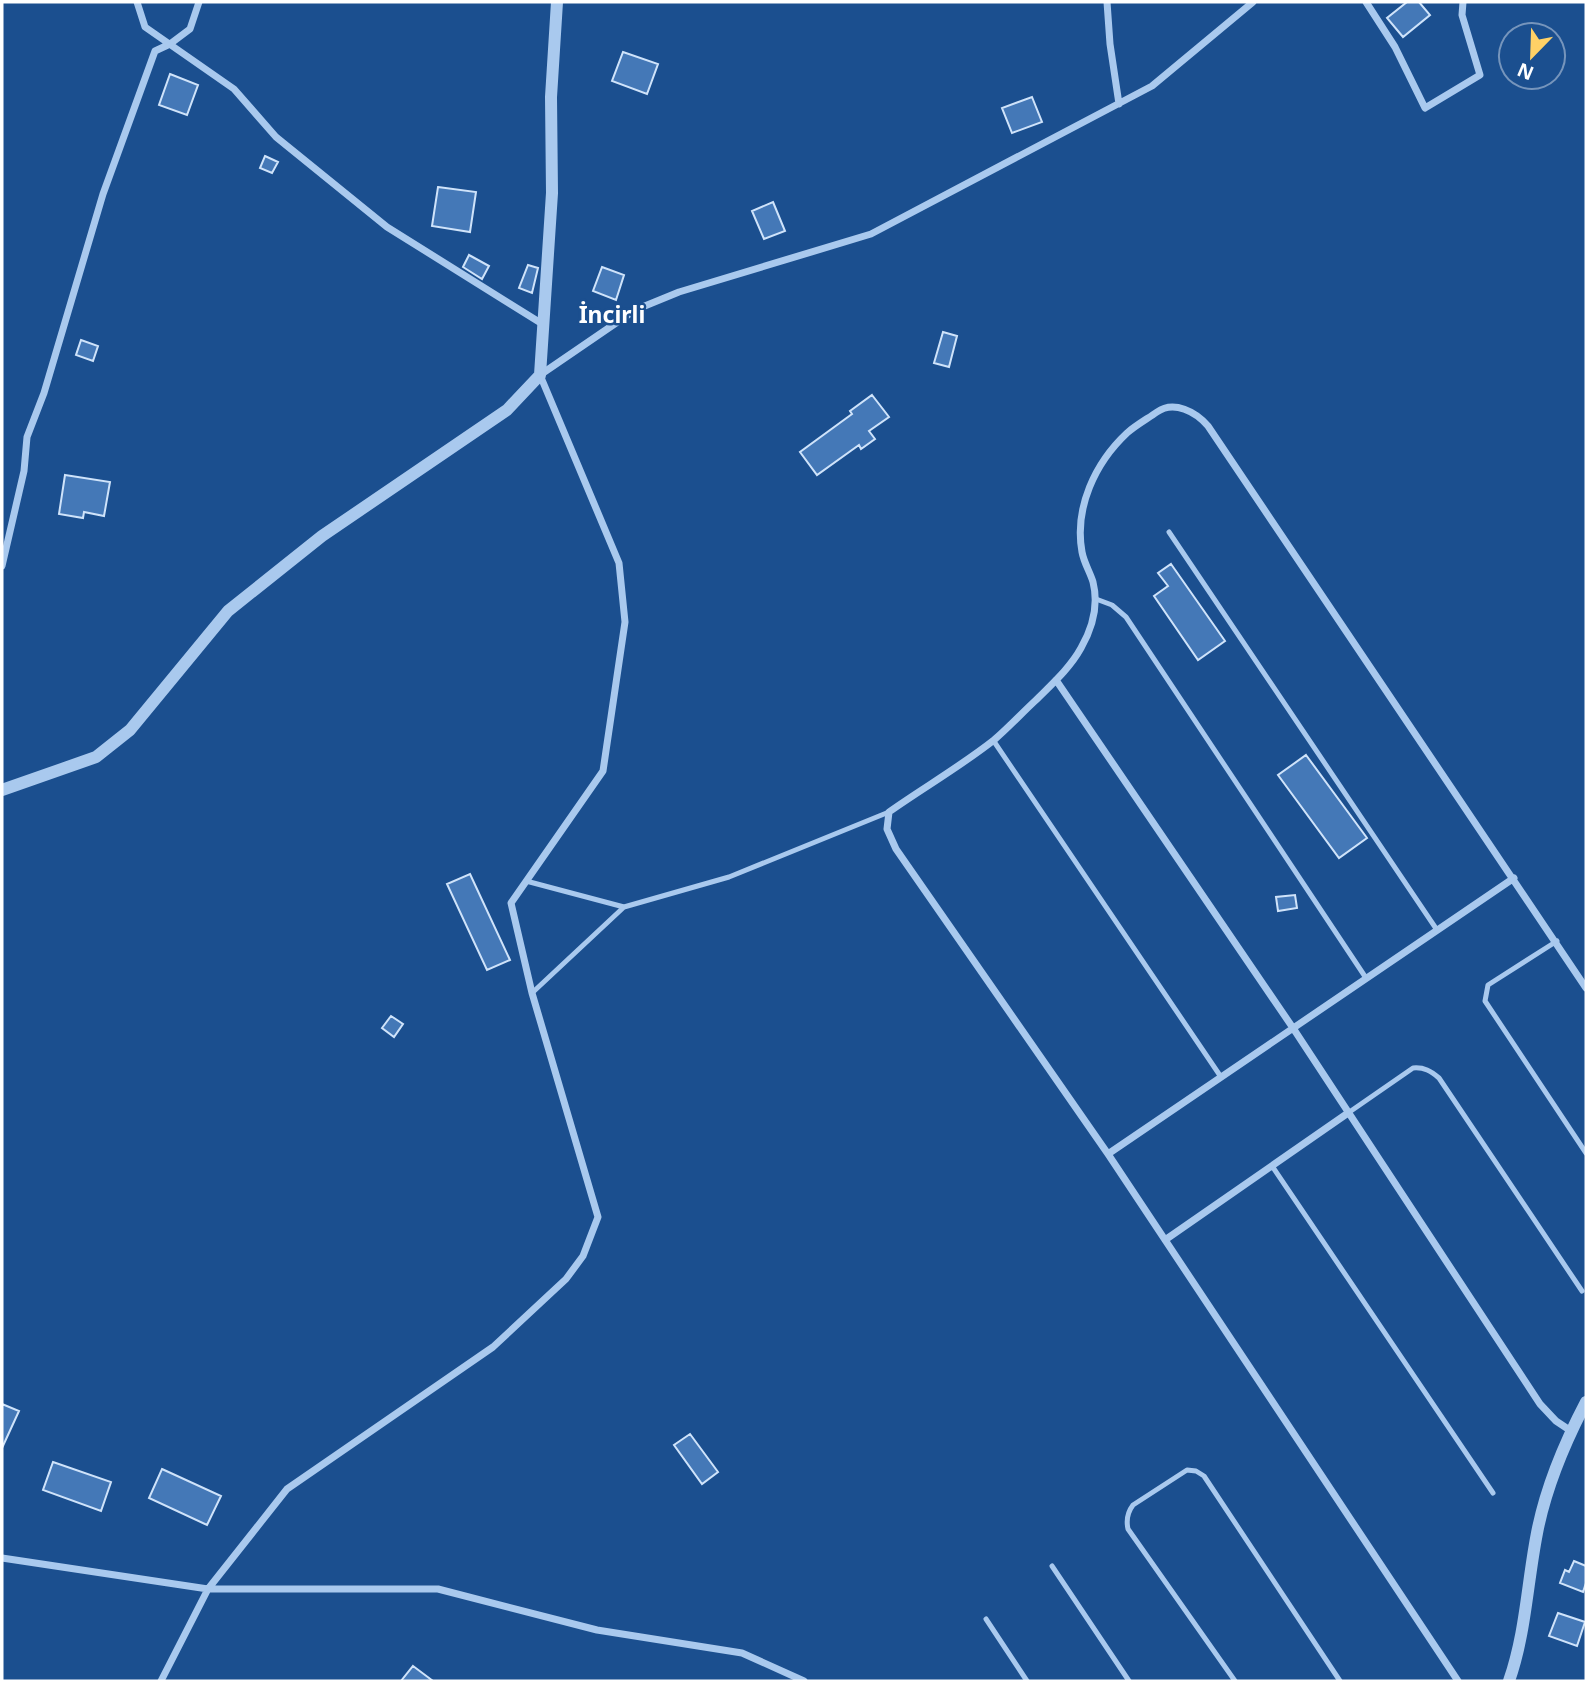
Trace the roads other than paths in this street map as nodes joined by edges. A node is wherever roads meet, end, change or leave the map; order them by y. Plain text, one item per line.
1 (137, 2) edge
2 (199, 2) edge
3 (557, 2) edge
4 (1107, 2) edge
5 (1253, 2) edge
6 (1366, 2) edge
7 (1463, 2) edge
8 (170, 44) junction
9 (1119, 104) junction
10 (545, 326) junction
11 (540, 375) junction
12 (1170, 532) dead end
13 (2, 566) edge
14 (1096, 599) junction
15 (1056, 680) junction
16 (993, 740) junction
17 (2, 790) edge
18 (889, 812) junction
19 (1514, 878) junction
20 (526, 881) junction
21 (624, 906) junction
22 (1437, 930) junction
23 (1557, 942) junction
24 (1366, 978) junction
25 (1586, 988) edge
26 (531, 993) junction
27 (1293, 1028) junction
28 (1222, 1077) junction
29 (1348, 1113) junction
30 (1586, 1153) edge
31 (1108, 1154) junction
32 (1272, 1166) junction
33 (1165, 1240) junction
34 (1582, 1291) dead end
35 (1586, 1402) edge
36 (1571, 1431) junction
37 (1493, 1493) dead end
38 (2, 1558) edge
39 (1052, 1566) dead end
40 (208, 1589) junction
41 (986, 1619) dead end
42 (162, 1681) edge
43 (804, 1681) edge
44 (1027, 1681) edge
45 (1129, 1681) edge
46 (1234, 1681) edge
47 (1340, 1681) edge
48 (1458, 1681) edge
49 (1509, 1681) edge

1 - 8 street
2 - 8 street
3 - 10 street
4 - 9 street
5 - 9 street
6 - 7 street
8 - 10 street
8 - 13 street
9 - 11 street
10 - 11 street
11 - 17 street
11 - 20 street
12 - 22 lane
14 - 15 street
14 - 19 street
14 - 24 lane
15 - 16 street
15 - 27 street
16 - 18 street
16 - 28 lane
18 - 21 lane
18 - 31 street
19 - 22 street
19 - 23 street
20 - 21 lane
20 - 26 street
21 - 26 lane
22 - 24 street
23 - 25 street
23 - 30 lane
24 - 27 street
26 - 40 street
27 - 28 street
27 - 29 street
28 - 31 street
29 - 32 street
29 - 34 lane
29 - 36 street
31 - 33 street
32 - 33 street
32 - 37 lane
33 - 48 street
35 - 36 street
36 - 49 street
38 - 40 street
39 - 45 lane
40 - 42 street
40 - 43 street
41 - 44 lane
46 - 47 lane

